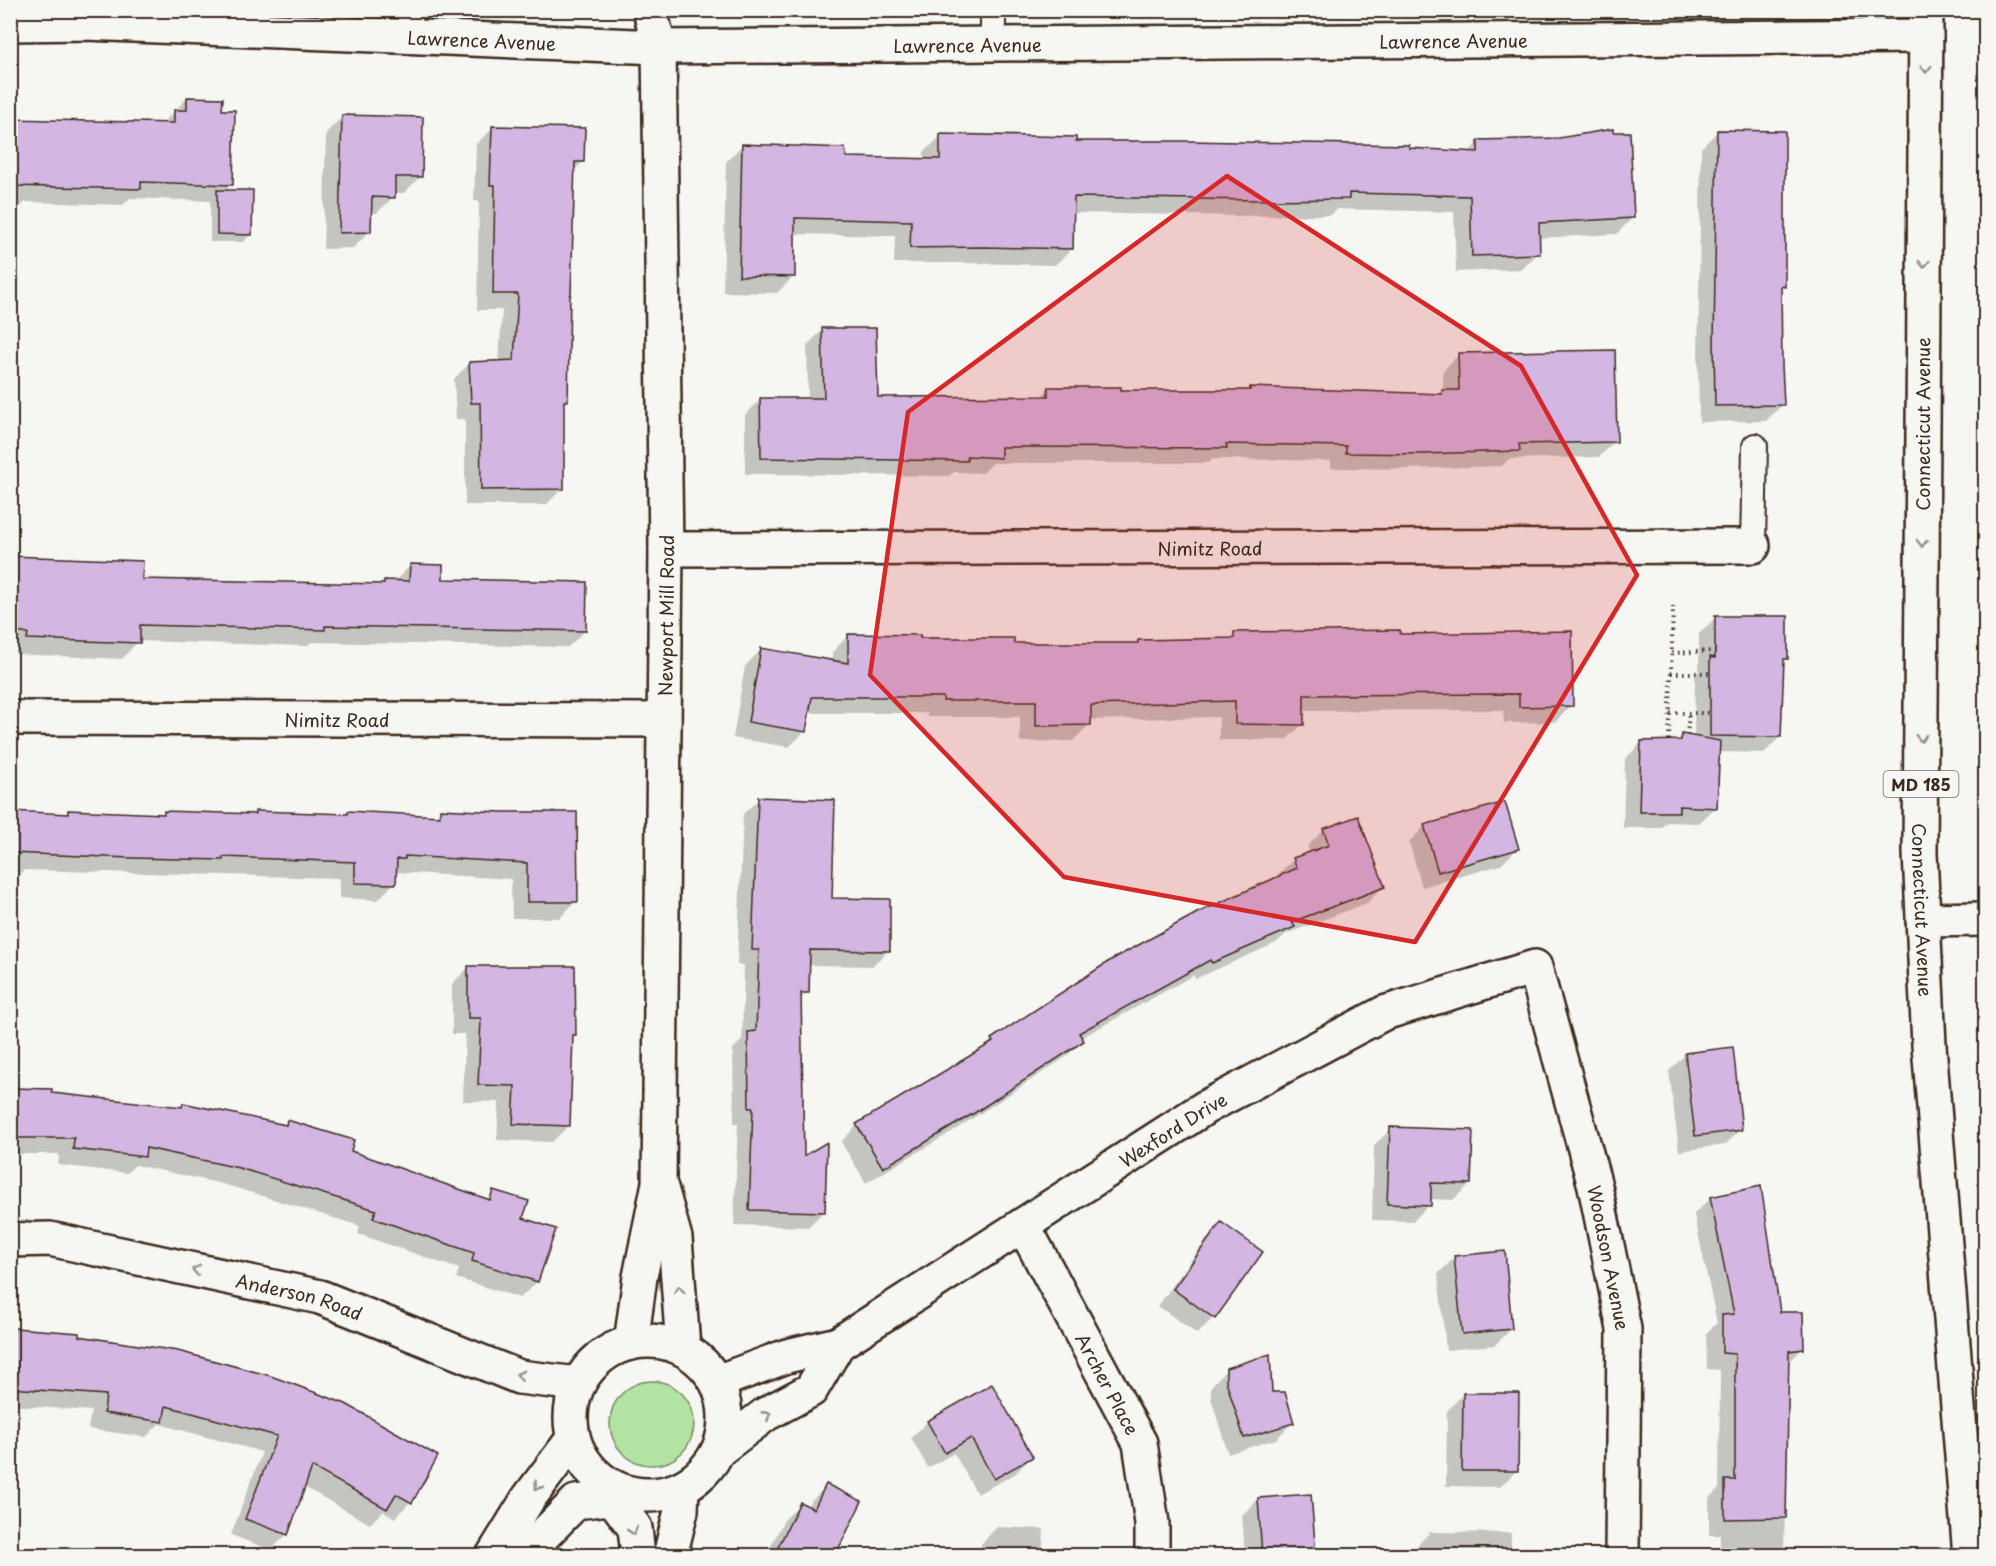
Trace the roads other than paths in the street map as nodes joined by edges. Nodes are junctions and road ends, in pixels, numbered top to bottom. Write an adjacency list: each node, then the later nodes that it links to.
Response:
1 (650, 10): 8 (street, Newport Mill Road)
2 (675, 10): 8 (street, Newport Mill Road)
3 (993, 10): 7 (lane)
4 (410, 23): 6 (street, Lawrence Avenue); 8 (street, Lawrence Avenue)
5 (1926, 23): 7 (street, Lawrence Avenue); 15 (street, Connecticut Avenue / MD 185, one-way to 15)
6 (10, 24)
7 (993, 43): 8 (street, Lawrence Avenue)
8 (658, 47): 11 (street, Newport Mill Road)
9 (1755, 446): 10 (lane)
10 (1753, 546): 11 (street, Nimitz Road)
11 (666, 549): 13 (street, Newport Mill Road)
12 (10, 718): 13 (street, Nimitz Road)
13 (664, 720): 17 (street, Newport Mill Road)
14 (1986, 919): 15 (street)
15 (1923, 920): 35 (street, Connecticut Avenue / MD 185)
16 (1535, 967): 18 (street, Wexford Drive); 34 (street, Woodson Avenue)
17 (659, 1184): 20 (street, Newport Mill Road); 22 (street, Newport Mill Road, one-way to 17)
18 (1023, 1226): 21 (street, Wexford Drive); 33 (street, Archer Place)
19 (10, 1240): 24 (street, Anderson Road, one-way to 19)
20 (631, 1343): 22 (street); 24 (street)
21 (838, 1344): 23 (street, Wexford Drive); 26 (street, Wexford Drive, one-way to 21)
22 (683, 1348): 23 (street)
23 (717, 1382): 26 (street)
24 (578, 1384): 25 (street)
25 (573, 1440): 28 (street); 29 (street, one-way to 29)
26 (720, 1449): 27 (street)
27 (682, 1488): 28 (street); 32 (street)
28 (614, 1489): 30 (street); 31 (street, one-way to 31)
29 (493, 1556)
30 (523, 1556)
31 (638, 1556)
32 (670, 1556)
33 (1152, 1556)
34 (1622, 1556)
35 (1970, 1556)

